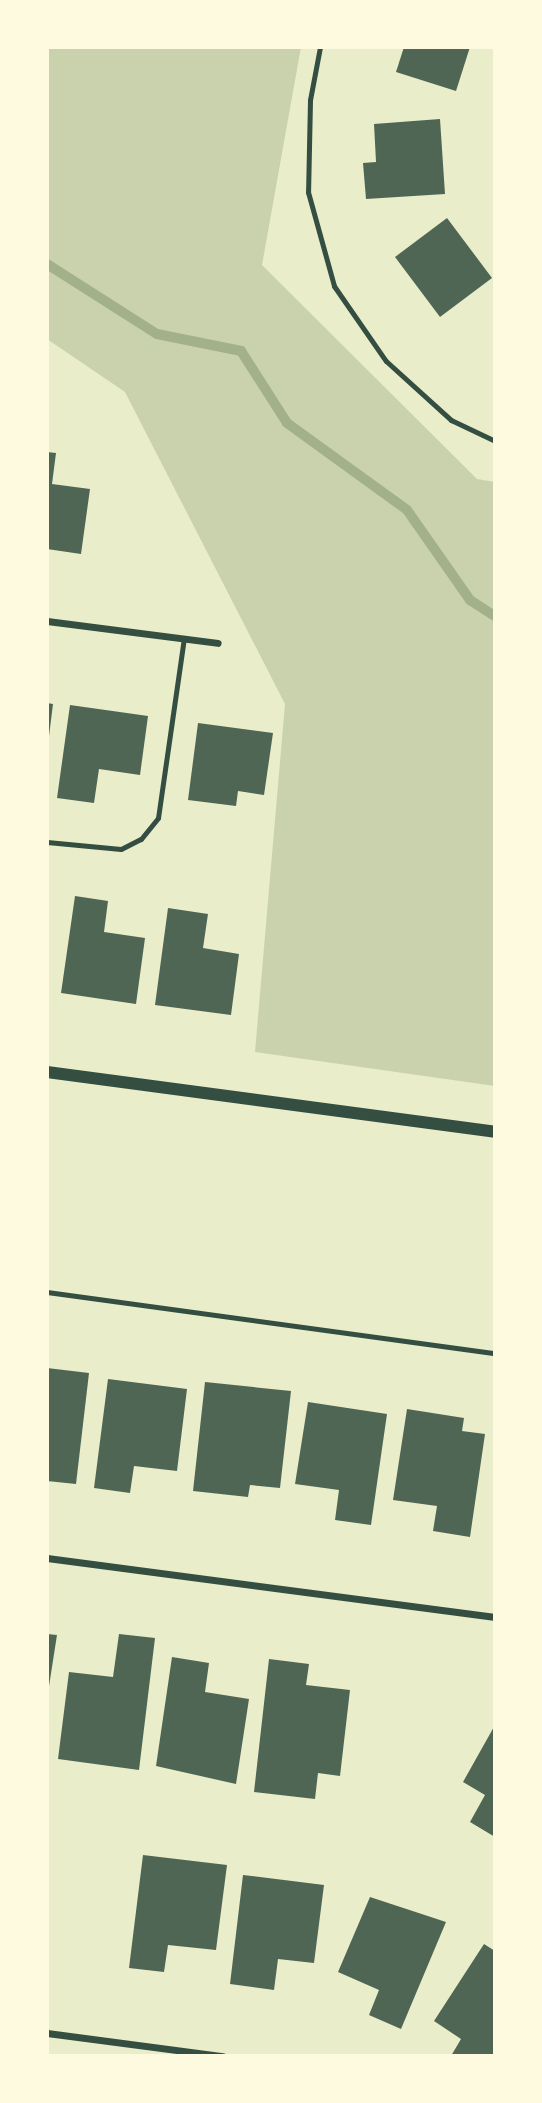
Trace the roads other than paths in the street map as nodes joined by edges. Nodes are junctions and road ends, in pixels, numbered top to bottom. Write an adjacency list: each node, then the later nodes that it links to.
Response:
1 (320, 47): 2 (lane)
2 (495, 440)
3 (47, 621): 4 (street)
4 (184, 638): 5 (street); 6 (lane)
5 (218, 642)
6 (47, 842)
7 (47, 1072): 8 (street)
8 (495, 1132)
9 (47, 1292): 10 (lane)
10 (495, 1353)
11 (47, 1558): 12 (street)
12 (495, 1617)
13 (47, 2033): 14 (street)
14 (222, 2056)

